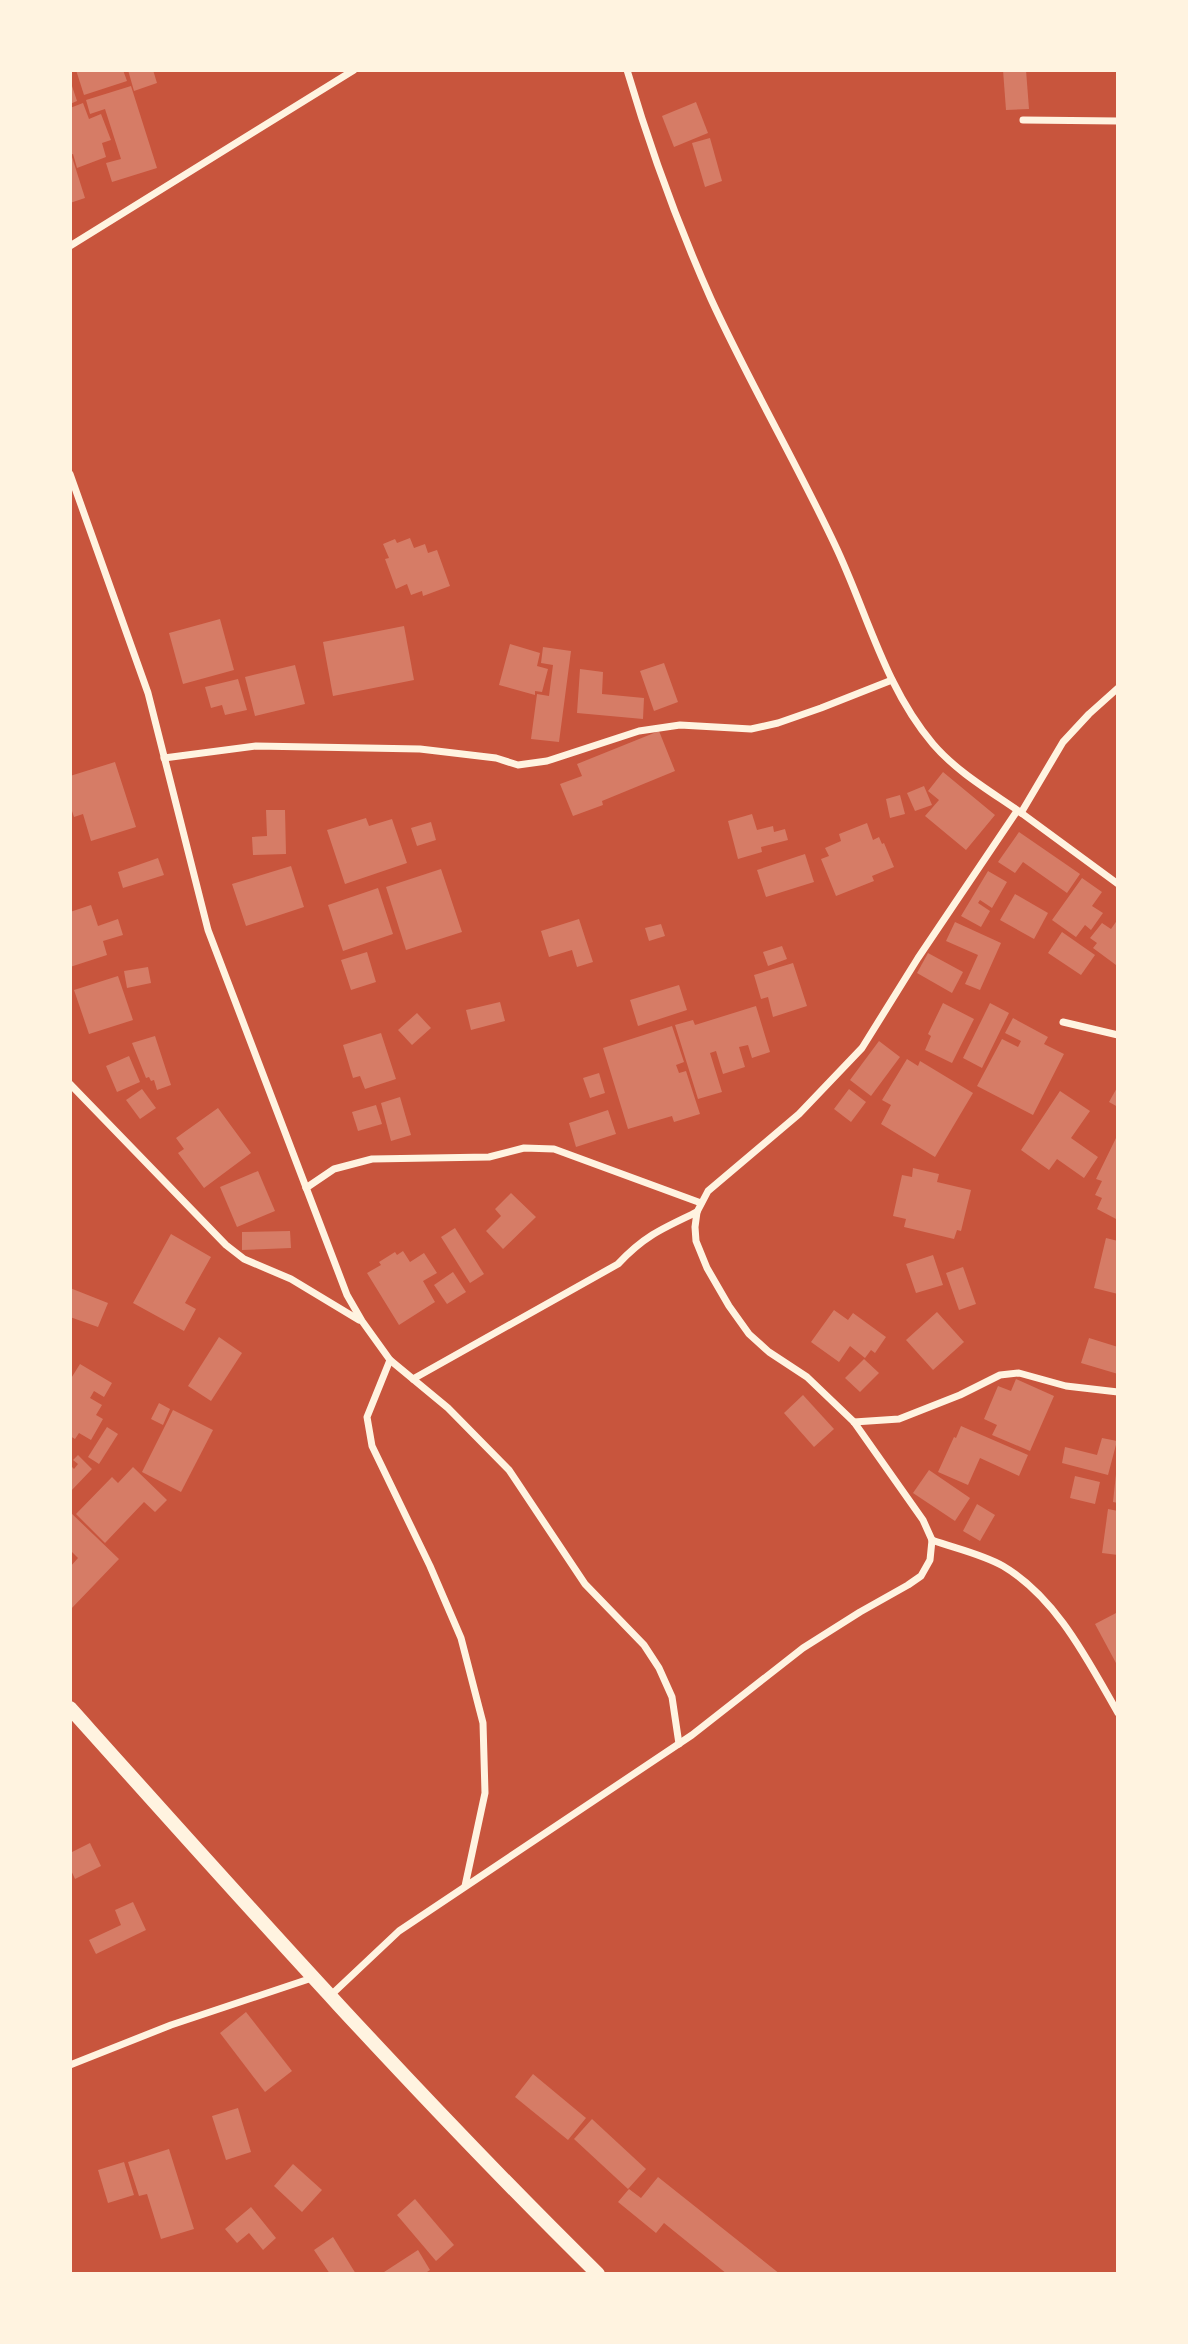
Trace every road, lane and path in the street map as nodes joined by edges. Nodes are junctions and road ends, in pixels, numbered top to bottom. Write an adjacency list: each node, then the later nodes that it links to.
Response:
1 (354, 70): 5 (street)
2 (627, 70): 7 (street)
3 (1023, 121): 4 (street)
4 (1118, 121)
5 (70, 246)
6 (70, 474): 9 (street)
7 (892, 680): 9 (street); 10 (street)
8 (1118, 688): 10 (street)
9 (164, 758): 15 (street)
10 (1019, 812): 11 (street); 16 (street)
11 (1118, 884)
12 (1063, 1022): 13 (street)
13 (1118, 1035)
14 (70, 1084): 18 (street)
15 (306, 1188): 16 (street); 18 (street)
16 (701, 1203): 17 (street)
17 (697, 1212): 20 (street); 22 (street)
18 (362, 1321): 19 (street)
19 (390, 1360): 20 (street); 27 (street)
20 (413, 1379): 26 (street)
21 (1118, 1392): 22 (street)
22 (854, 1422): 23 (street)
23 (932, 1540): 25 (street); 26 (street)
24 (70, 1708): 28 (main road)
25 (1118, 1713)
26 (679, 1744): 27 (street)
27 (464, 1886): 29 (street)
28 (312, 1978): 29 (main road); 30 (street)
29 (330, 1996): 31 (main road)
30 (70, 2065)
31 (598, 2274)

